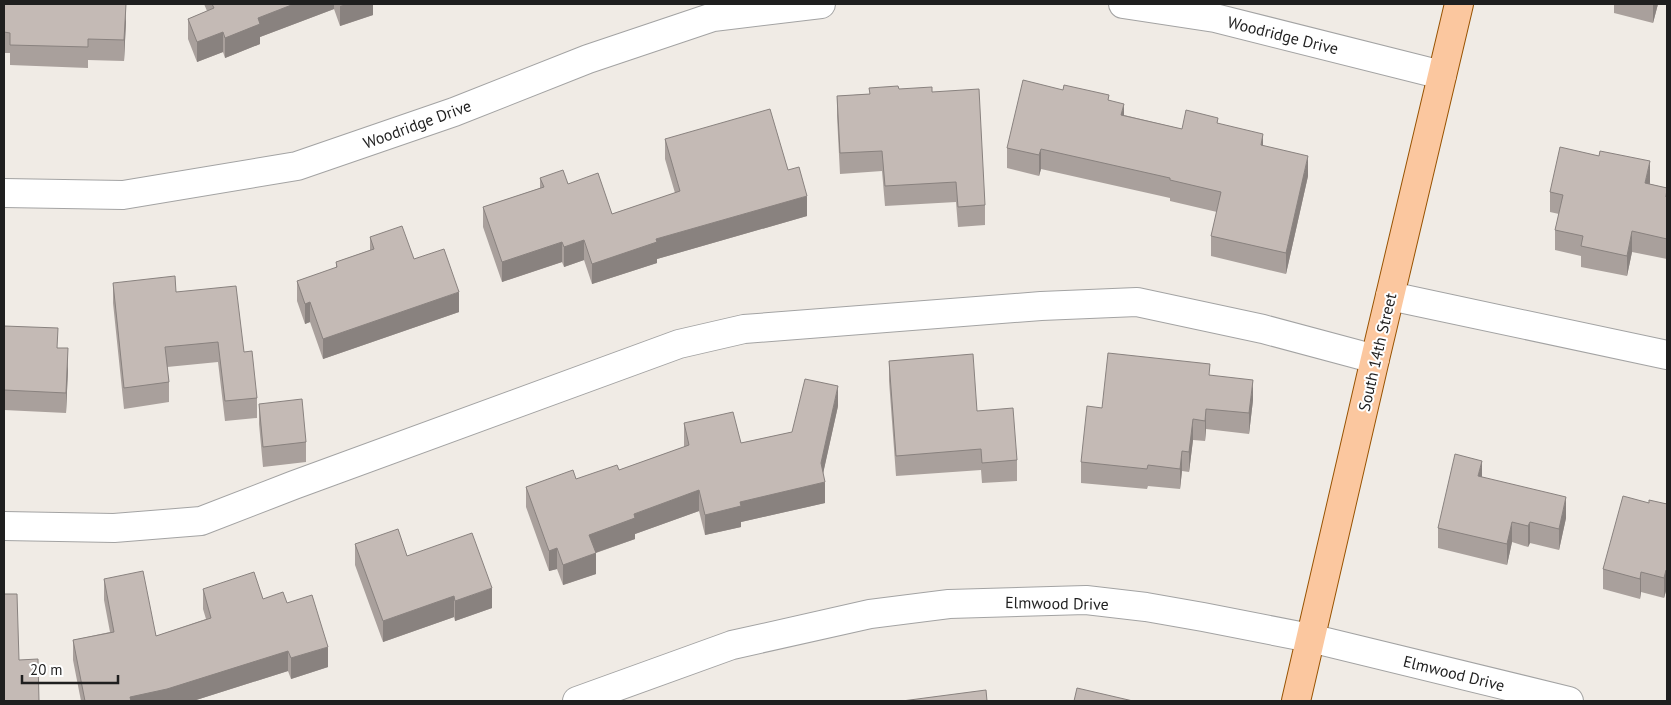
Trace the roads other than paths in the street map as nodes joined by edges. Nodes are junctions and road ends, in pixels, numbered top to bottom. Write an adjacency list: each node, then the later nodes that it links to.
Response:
1 (821, 4): 5 (street, Woodridge Drive)
2 (1123, 4): 4 (street, Woodridge Drive)
3 (1459, 4): 4 (main road, South 14th Street)
4 (1442, 75): 6 (main road, South 14th Street)
5 (4, 193)
6 (1390, 296): 7 (street); 8 (main road, South 14th Street)
7 (1667, 355)
8 (1375, 359): 9 (street); 10 (main road, South 14th Street)
9 (4, 526)
10 (1310, 638): 11 (street, Elmwood Drive); 12 (main road, South 14th Street); 13 (street, Elmwood Drive)
11 (577, 701)
12 (1296, 701)
13 (1569, 701)

